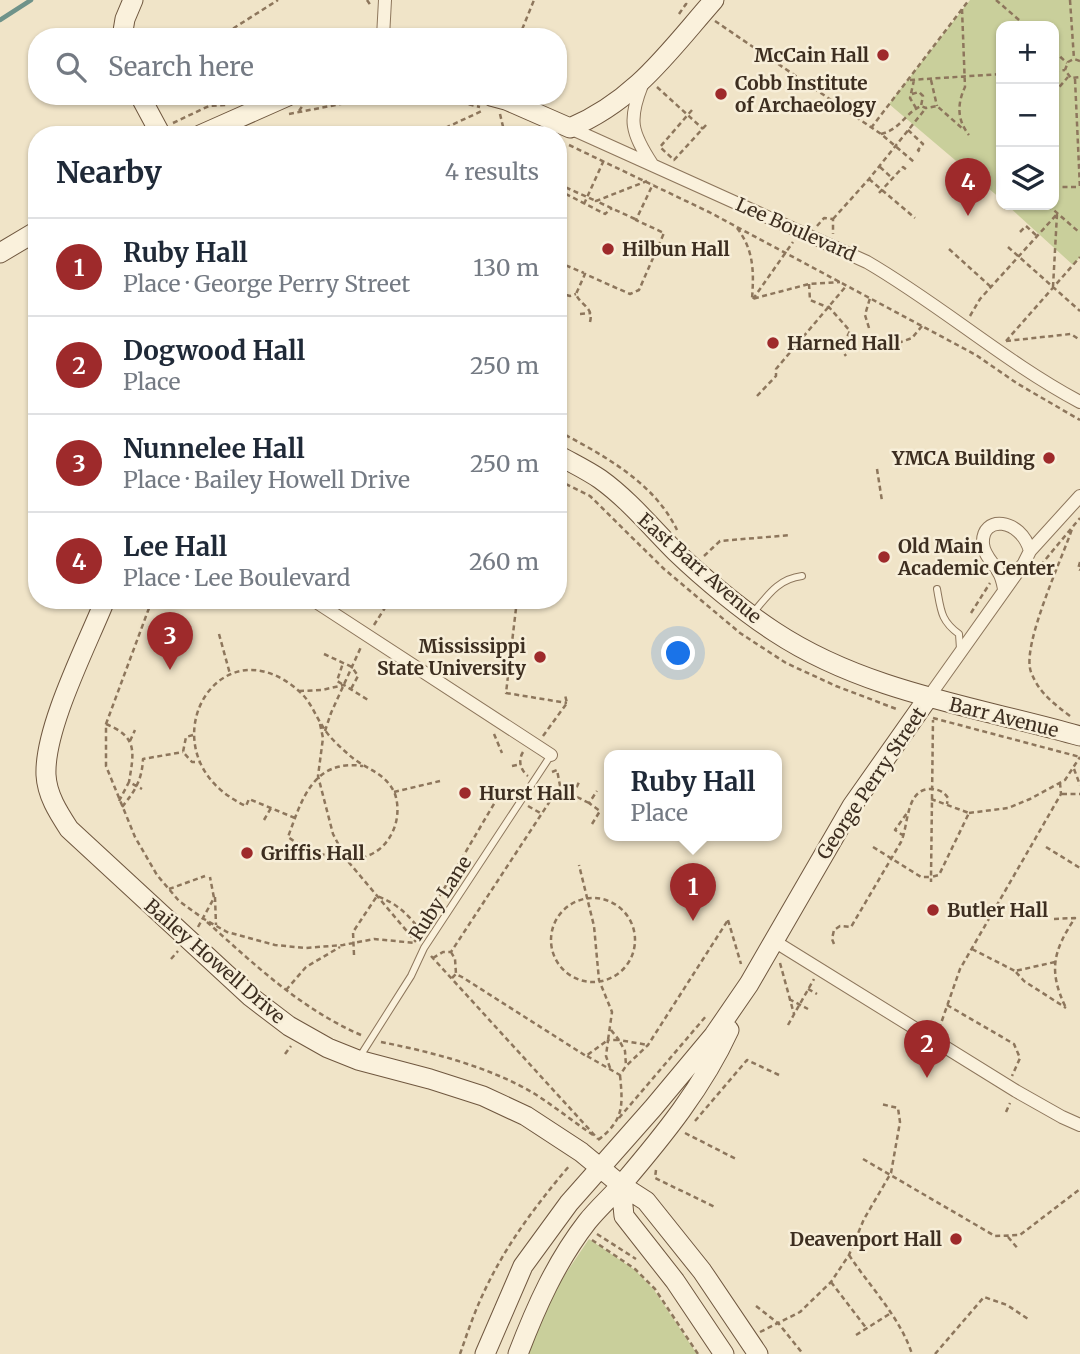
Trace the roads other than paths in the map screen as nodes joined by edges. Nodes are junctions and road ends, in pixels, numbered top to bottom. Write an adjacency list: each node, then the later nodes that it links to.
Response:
1 (133, 0): 4 (street)
2 (385, 0): 5 (street)
3 (708, 7): 6 (street)
4 (124, 28)
5 (383, 28)
6 (651, 84): 14 (street); 15 (street)
7 (145, 105): 10 (street)
8 (290, 105): 11 (street)
9 (515, 105): 12 (street, Lee Boulevard)
10 (156, 126)
11 (227, 126)
12 (552, 126)
13 (567, 134): 14 (street, Lee Boulevard)
14 (570, 136): 15 (street, Lee Boulevard)
15 (653, 166): 18 (street, Lee Boulevard)
16 (28, 236): 17 (street)
17 (0, 253)
18 (1080, 402)
19 (567, 460): 27 (street, East Barr Avenue)
20 (1080, 496): 21 (street, George Perry Street)
21 (1030, 551): 24 (street, George Perry Street); 24 (street)
22 (802, 576): 27 (lane)
23 (937, 589): 28 (lane)
24 (1004, 589): 28 (street, George Perry Street)
25 (101, 609): 34 (street, Bailey Howell Drive)
26 (327, 609): 31 (street)
27 (752, 614): 29 (street, East Barr Avenue)
28 (960, 654): 29 (street, George Perry Street)
29 (928, 698): 30 (street, Barr Avenue); 32 (street, George Perry Street)
30 (1079, 729)
31 (551, 755): 34 (lane, Ruby Lane)
32 (775, 946): 33 (street, George Perry Street); 35 (street)
33 (747, 977): 36 (street, George Perry Street); 37 (street, George Perry Street)
34 (358, 1060): 36 (street, Bailey Howell Drive)
35 (1080, 1125)
36 (600, 1166): 37 (street, Bailey Howell Drive); 39 (street, George Perry Street)
37 (621, 1185): 38 (street); 40 (street, George Perry Street); 41 (street)
38 (753, 1346)
39 (485, 1354)
40 (518, 1354)
41 (724, 1354)

